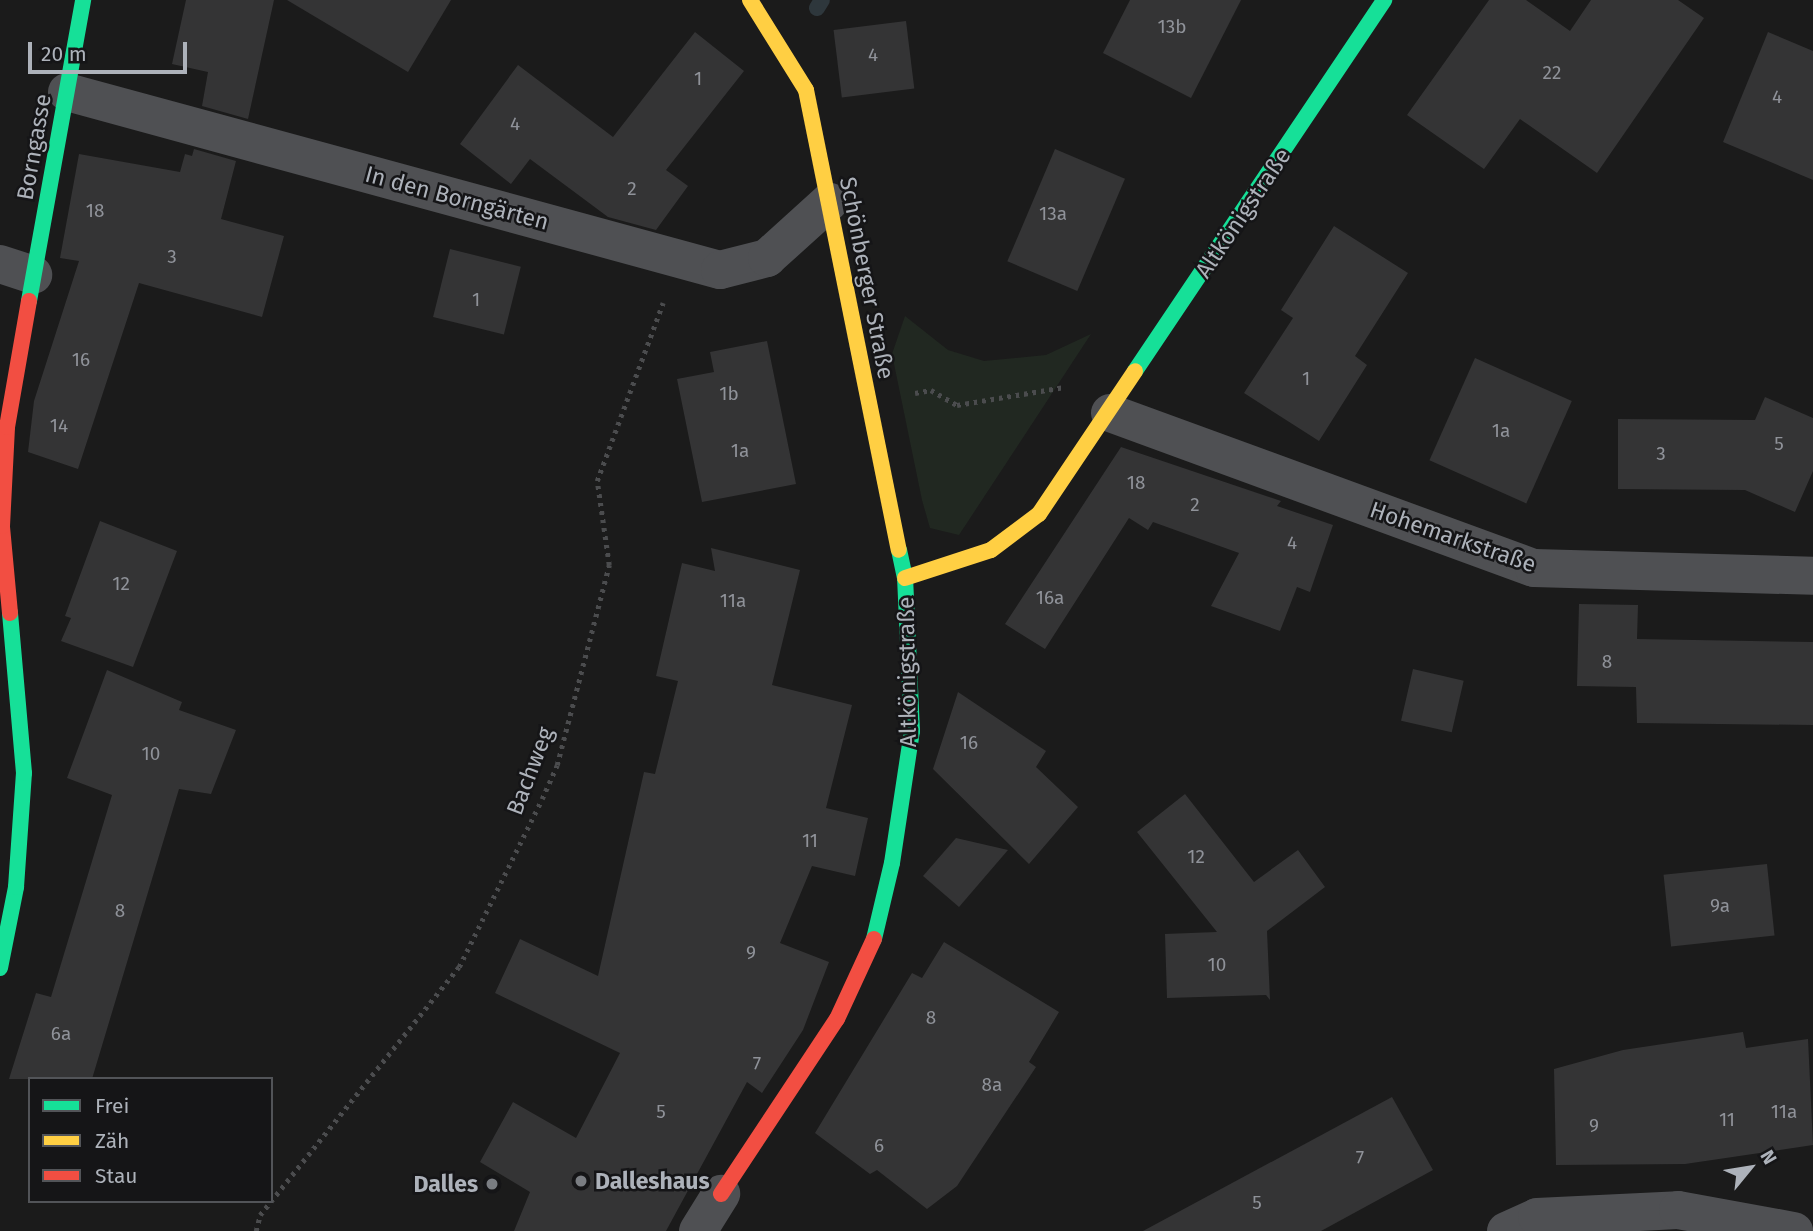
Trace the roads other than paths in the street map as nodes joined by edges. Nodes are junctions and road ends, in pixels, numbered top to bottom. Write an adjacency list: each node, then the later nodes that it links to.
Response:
1 (83, 0): 4 (street, Borngasse)
2 (750, 0): 5 (street, Schönberger Straße)
3 (1384, 0): 7 (street, Altkönigstraße)
4 (67, 92): 5 (street, In den Borngärten); 6 (street, Borngasse)
5 (829, 202): 9 (street, Schönberger Straße)
6 (17, 270): 10 (street, Borngasse)
7 (1110, 413): 8 (street, Hohemarkstraße); 9 (street, Altkönigstraße)
8 (1813, 576)
9 (905, 578): 11 (street, Altkönigstraße)
10 (0, 968)
11 (721, 1194): 12 (street, Altkönigstraße)
12 (698, 1231)
13 (1506, 1231): 14 (street)
14 (1794, 1231)

